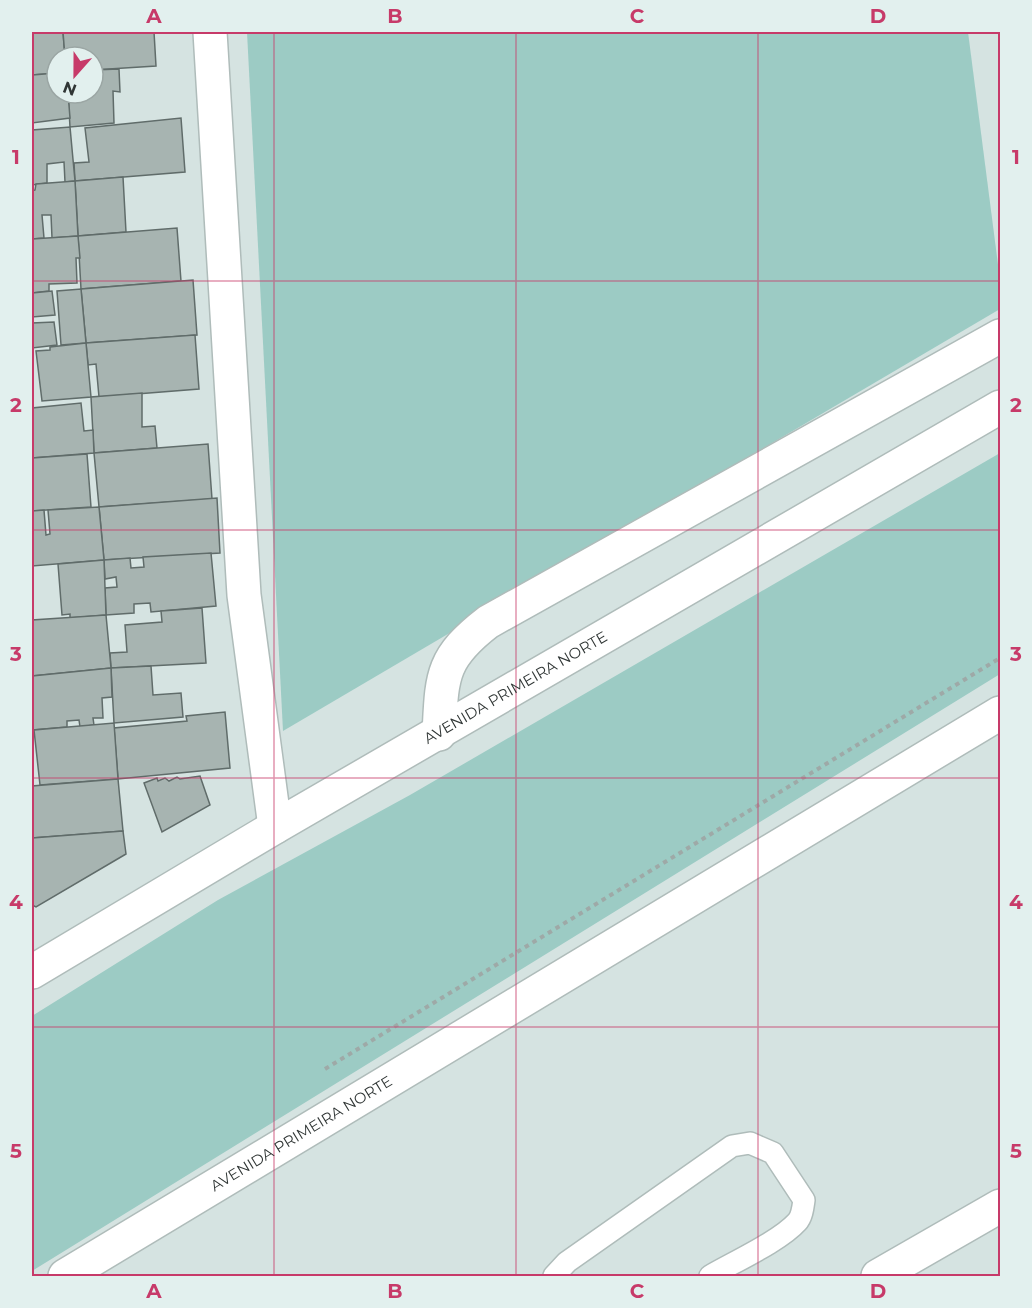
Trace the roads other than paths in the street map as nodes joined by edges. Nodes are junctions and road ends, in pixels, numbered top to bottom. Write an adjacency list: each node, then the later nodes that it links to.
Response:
1 (210, 32): 6 (main road)
2 (1000, 336): 5 (main road)
3 (1000, 407): 5 (main road, AVENIDA PRIMEIRA NORTE)
4 (1000, 713): 9 (main road, AVENIDA PRIMEIRA NORTE)
5 (439, 734): 6 (main road, AVENIDA PRIMEIRA NORTE)
6 (275, 827): 7 (main road, AVENIDA PRIMEIRA NORTE)
7 (32, 972)
8 (1000, 1206): 12 (main road)
9 (65, 1276)
10 (554, 1276): 11 (lane)
11 (710, 1276)
12 (878, 1276)

